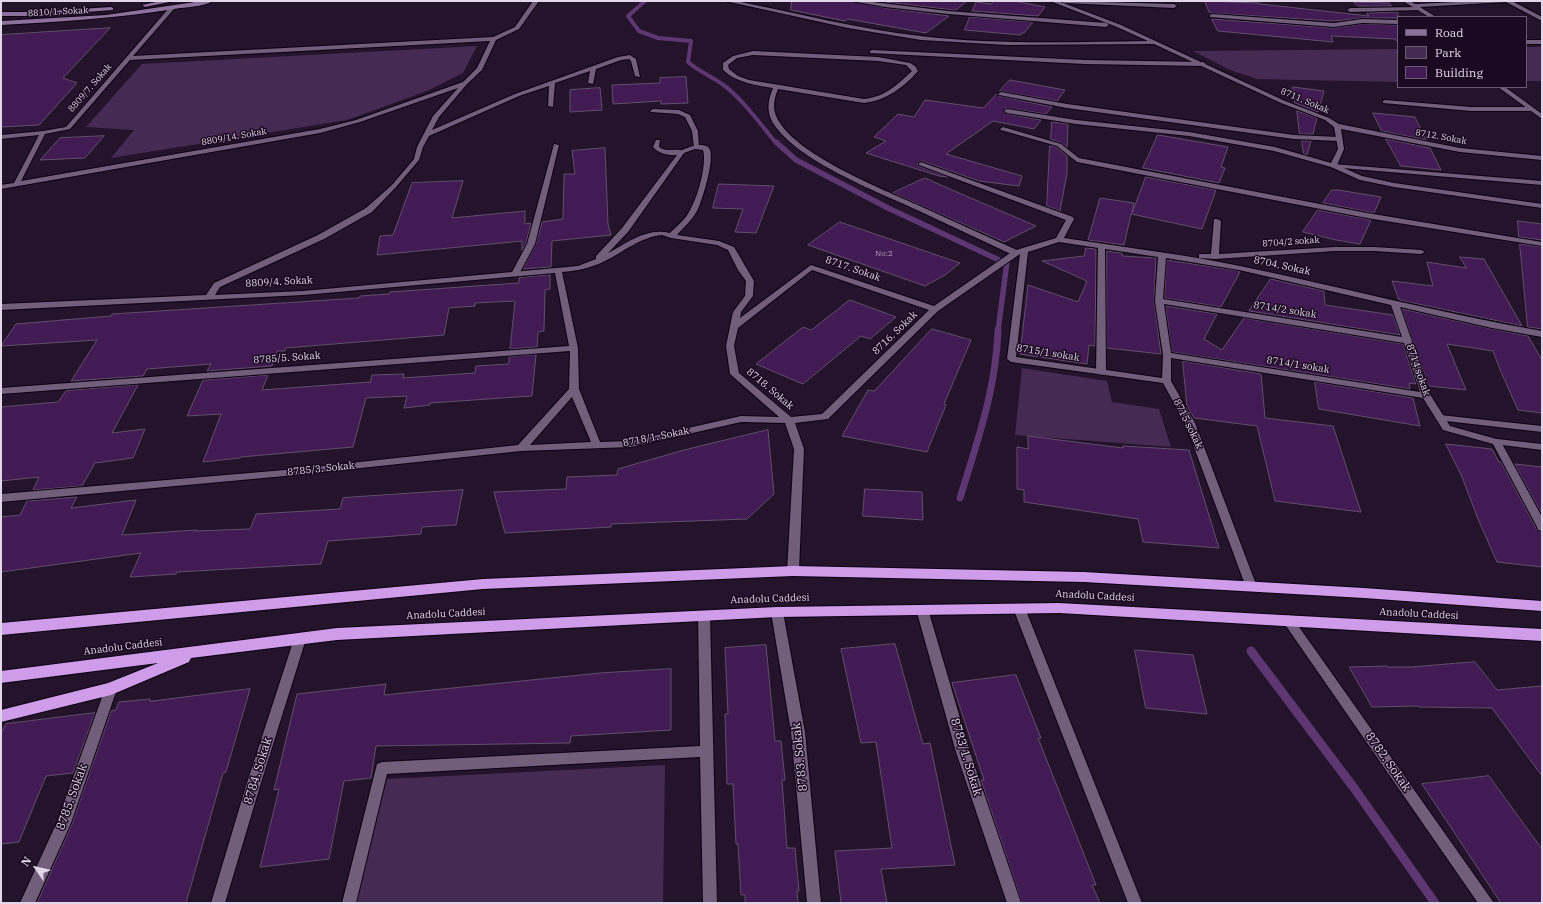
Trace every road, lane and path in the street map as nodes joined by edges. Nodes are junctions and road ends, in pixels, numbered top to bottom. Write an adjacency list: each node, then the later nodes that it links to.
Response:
1 (171, 1): 15 (street, 8810/1. Sokak)
2 (210, 1): 12 (street, 8810/1. Sokak)
3 (536, 1): 22 (street)
4 (728, 1): 25 (street)
5 (854, 1): 21 (street)
6 (1053, 1): 21 (street, 8711. Sokak)
7 (1064, 1): 10 (street)
8 (1406, 1): 11 (street)
9 (1507, 1): 11 (street); 18 (street)
10 (1174, 6)
11 (1414, 6): 13 (street)
12 (171, 9): 20 (street, 8810/1. Sokak); 29 (street, 8809/7. Sokak)
13 (1419, 9): 14 (street); 17 (street)
14 (1350, 10)
15 (1, 14)
16 (1212, 16): 19 (street)
17 (1431, 16)
18 (1542, 19)
19 (1397, 22)
20 (1, 23)
21 (1119, 26): 25 (street, 8711. Sokak)
22 (494, 39): 29 (street); 33 (street)
23 (1527, 42): 24 (street)
24 (1542, 42)
25 (1156, 43): 30 (street, 8711. Sokak)
26 (855, 51): 28 (street)
27 (863, 52): 30 (street)
28 (827, 56): 36 (street); 36 (street)
29 (128, 58): 47 (street, 8809/7. Sokak)
30 (1203, 64): 45 (street, 8711. Sokak)
31 (593, 68): 32 (street); 34 (street); 35 (street)
32 (638, 76)
33 (465, 83): 48 (street); 59 (street, 8809/14. Sokak)
34 (552, 83): 40 (street); 48 (street)
35 (592, 83)
36 (776, 87): 67 (street)
37 (1502, 88): 41 (street)
38 (1002, 94): 50 (street)
39 (1385, 102): 41 (street)
40 (551, 106)
41 (1530, 109): 44 (street)
42 (1007, 110): 57 (street)
43 (653, 111): 53 (street)
44 (1541, 115)
45 (1337, 126): 50 (street, 8711. Sokak); 55 (street, 8712. Sokak)
46 (1003, 129): 65 (street)
47 (43, 133): 49 (street, 8809/7. Sokak); 59 (street)
48 (426, 135): 74 (street)
49 (1, 137)
50 (1339, 139): 57 (street, 8711. Sokak)
51 (658, 141): 54 (street)
52 (556, 145): 73 (street)
53 (697, 147): 54 (street); 63 (street)
54 (682, 152): 71 (street)
55 (1542, 158)
56 (921, 164): 64 (street)
57 (1333, 166): 58 (street); 61 (street)
58 (1542, 183)
59 (16, 184): 60 (street, 8809/14. Sokak)
60 (1, 187)
61 (1542, 206)
62 (1217, 221): 70 (street)
63 (670, 236): 71 (street, 8718. Sokak); 79 (street, 8718. Sokak)
64 (1059, 240): 66 (street, 8704. Sokak); 67 (street, 8704. Sokak)
65 (1542, 244)
66 (1101, 246): 69 (street, 8704. Sokak); 84 (street)
67 (1020, 252): 78 (street, 8716. Sokak); 84 (street, 8715/1 sokak)
68 (1421, 252): 70 (street, 8704/2 sokak)
69 (1162, 255): 70 (street, 8704/2 sokak); 75 (street); 76 (street, 8704. Sokak)
70 (1215, 257)
71 (595, 262): 72 (street, 8718. Sokak)
72 (558, 270): 73 (street, 8809/4. Sokak); 82 (street)
73 (515, 274): 74 (street, 8809/4. Sokak)
74 (209, 297): 77 (street, 8809/4. Sokak)
75 (1159, 301): 81 (street, 8714/2 sokak); 83 (street)
76 (1395, 303): 80 (street, 8704. Sokak); 81 (street, 8714 sokak)
77 (1, 307)
78 (935, 309): 79 (street, 8717. Sokak); 90 (street, 8716. Sokak)
79 (733, 328): 90 (street, 8718. Sokak)
80 (1542, 334)
81 (1408, 341): 88 (street, 8714 sokak)
82 (574, 348): 86 (street); 87 (street, 8785/5. Sokak)
83 (1167, 355): 85 (street); 88 (street, 8714/1 sokak)
84 (1101, 372): 85 (street, 8715/1 sokak)
85 (1166, 381): 99 (street, 8715 sokak)
86 (574, 389): 93 (street); 95 (street)
87 (1, 391)
88 (1426, 396): 89 (street, 8714 sokak)
89 (1440, 418): 91 (street); 92 (street, 8714 sokak)
90 (789, 420): 93 (street, 8718/1. Sokak); 98 (street, 8718. Sokak)
91 (1542, 429)
92 (1497, 442): 94 (street, 8714 sokak); 97 (street)
93 (597, 446): 95 (street, 8718/1. Sokak)
94 (1542, 447)
95 (521, 448): 96 (street, 8785/3. Sokak)
96 (1, 498)
97 (1542, 527)
98 (793, 571): 99 (highway, Anadolu Caddesi); 106 (highway, Anadolu Caddesi)
99 (1251, 587): 100 (highway, Anadolu Caddesi)
100 (1542, 606)
101 (1019, 608): 102 (highway, Anadolu Caddesi); 105 (highway, Anadolu Caddesi); 120 (street)
102 (922, 609): 103 (highway, Anadolu Caddesi); 119 (street, 8783/1. Sokak)
103 (777, 612): 104 (highway, Anadolu Caddesi); 118 (street, 8783. Sokak)
104 (704, 616): 108 (highway, Anadolu Caddesi); 113 (street)
105 (1288, 620): 107 (highway, Anadolu Caddesi); 121 (street, 8782. Sokak)
106 (1, 629)
107 (1542, 635)
108 (300, 639): 109 (highway, Anadolu Caddesi); 115 (street, 8784. Sokak)
109 (198, 652): 110 (highway, Anadolu Caddesi); 111 (highway)
110 (1, 676)
111 (111, 689): 112 (highway); 114 (street, 8785. Sokak)
112 (1, 716)
113 (706, 751): 116 (street); 117 (street)
114 (27, 903)
115 (218, 903)
116 (349, 903)
117 (710, 903)
118 (814, 903)
119 (1014, 903)
120 (1135, 903)
121 (1487, 903)

